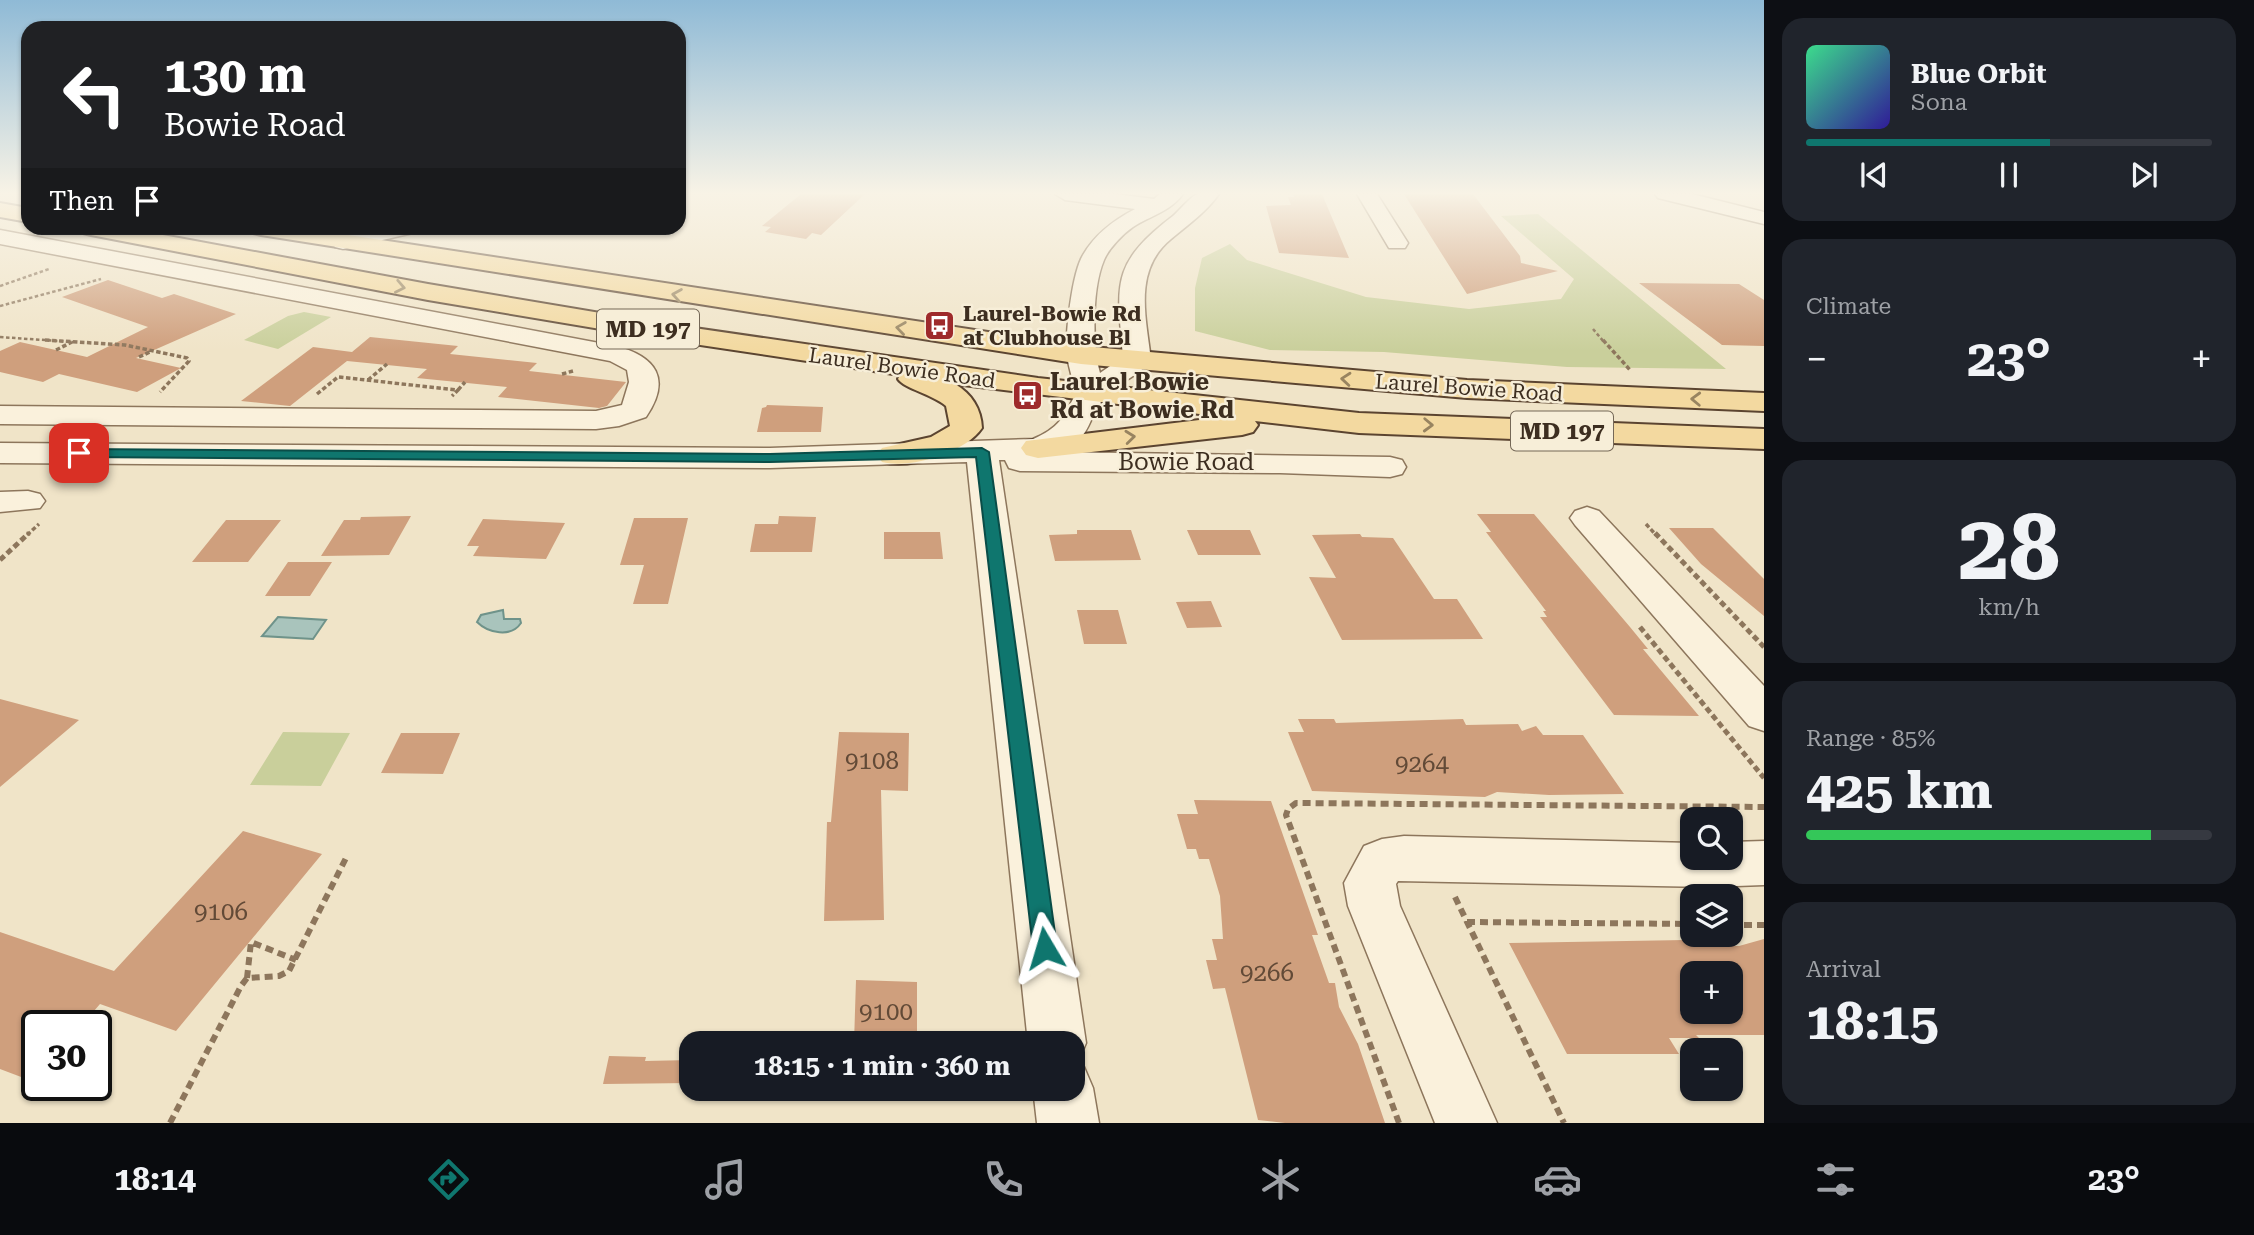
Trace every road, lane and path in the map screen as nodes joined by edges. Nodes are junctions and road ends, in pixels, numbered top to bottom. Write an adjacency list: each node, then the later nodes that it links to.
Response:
1 (49, 246): 36 (street)
2 (188, 246): 16 (main road, Laurel Bowie Road / MD 197, one-way to 16)
3 (470, 246): 18 (main road, Laurel Bowie Road / MD 197, one-way to 3)
4 (1101, 246): 18 (street)
5 (1150, 246): 20 (street)
6 (58, 265): 10 (path)
7 (100, 273): 8 (path)
8 (107, 274)
9 (103, 279): 11 (path)
10 (0, 286)
11 (1, 305)
12 (1593, 329): 33 (path)
13 (0, 337): 14 (path)
14 (73, 342): 15 (path); 17 (path)
15 (56, 350)
16 (779, 350): 27 (main road, Laurel Bowie Road / MD 197); 42 (main road)
17 (153, 351): 19 (path); 29 (path)
18 (1081, 355): 20 (main road, Laurel Bowie Road / MD 197); 27 (street)
19 (139, 357)
20 (1137, 360): 27 (street); 33 (main road, Laurel Bowie Road / MD 197, one-way to 20)
21 (387, 364): 24 (path)
22 (330, 376): 23 (path)
23 (338, 377): 24 (path); 28 (path)
24 (368, 380): 26 (path)
25 (466, 382): 26 (path)
26 (458, 390): 31 (path)
27 (1091, 393): 37 (main road, Laurel Bowie Road / MD 197); 39 (street, Bowie Road)
28 (323, 394)
29 (169, 395)
30 (445, 396): 31 (path)
31 (452, 396): 32 (path)
32 (466, 396)
33 (1655, 398): 34 (main road, Laurel Bowie Road / MD 197, one-way to 33)
34 (1764, 402)
35 (0, 415): 36 (street)
36 (623, 416): 43 (street)
37 (1359, 423): 38 (main road, Laurel Bowie Road / MD 197, one-way to 38); 39 (main road, one-way to 37)
38 (1764, 439)
39 (1038, 448): 40 (street, Bowie Road)
40 (982, 452): 42 (street, Bowie Road); 44 (street, Bowie Road); 60 (street)
41 (0, 453): 43 (street, Bowie Road)
42 (894, 455): 43 (street, Bowie Road)
43 (606, 457)
44 (1390, 467)
45 (1587, 518): 49 (street)
46 (1646, 524): 48 (path)
47 (1631, 617): 50 (path)
48 (1764, 647)
49 (1764, 714)
50 (1764, 778)
51 (347, 856): 58 (path)
52 (1437, 859): 53 (street); 54 (path); 64 (street)
53 (1764, 863)
54 (1467, 922): 55 (path); 65 (path)
55 (1680, 924)
56 (1743, 925): 57 (path)
57 (1764, 925)
58 (296, 960): 59 (path); 59 (path)
59 (247, 978): 62 (path)
60 (1055, 1031)
61 (1065, 1101): 63 (street)
62 (170, 1123)
63 (1068, 1123)
64 (1466, 1123)
65 (1564, 1123)

